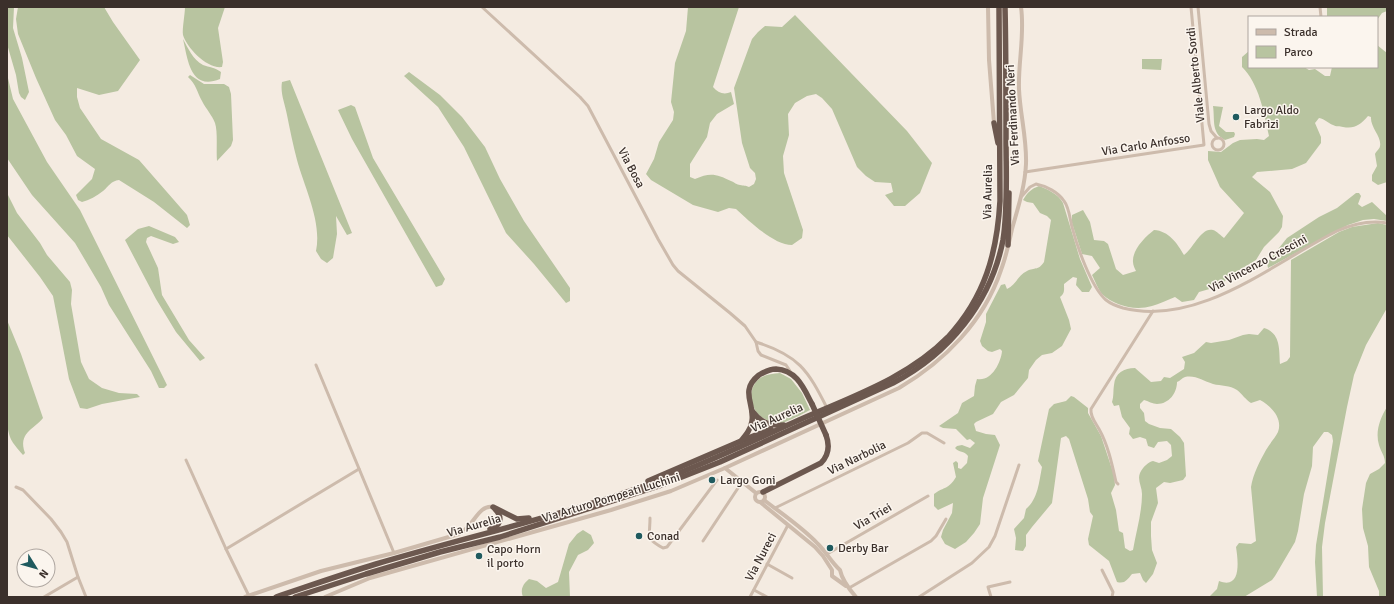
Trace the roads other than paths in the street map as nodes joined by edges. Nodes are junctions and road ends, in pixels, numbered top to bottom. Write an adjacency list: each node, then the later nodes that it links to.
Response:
1 (482, 7): 21 (street, Via Bosa)
2 (988, 7): 11 (street)
3 (999, 7): 15 (highway, Via Aurelia)
4 (1006, 7): 10 (highway, Via Aurelia)
5 (1021, 7): 16 (street, Via Ferdinando Neri)
6 (1191, 7): 9 (street, Via Carlo Anfosso)
7 (1198, 7): 8 (street, Viale Alberto Sordi)
8 (1199, 24): 9 (street); 12 (street, Viale Alberto Sordi)
9 (1193, 25): 13 (street, Via Carlo Anfosso)
10 (1006, 70): 19 (highway); 67 (highway, Via Aurelia)
11 (994, 123): 15 (highway)
12 (1217, 138): 14 (street); 14 (street)
13 (1204, 145): 14 (street); 16 (street, Via Carlo Anfosso)
14 (1212, 145)
15 (1000, 158): 24 (highway, Via Aurelia)
16 (1025, 172): 17 (street, Via Ferdinando Neri)
17 (1021, 197): 19 (street, Via Ferdinando Neri); 20 (street, Via Vincenzo Crescini)
18 (1387, 223): 20 (street, Via Vincenzo Crescini)
19 (1008, 245): 31 (street, Via Arturo Pompeati Luchini)
20 (1153, 311): 35 (street)
21 (756, 342): 23 (street, Via Bosa); 24 (street)
22 (316, 366): 32 (street)
23 (793, 375): 25 (highway); 37 (highway, bridge)
24 (827, 408): 26 (highway, Via Aurelia)
25 (751, 410): 26 (highway); 27 (highway)
26 (788, 425): 27 (highway); 40 (highway, Via Aurelia)
27 (742, 440): 40 (highway)
28 (944, 443): 43 (street, Via Narbolia)
29 (186, 460): 50 (street)
30 (1019, 465): 72 (street)
31 (725, 468): 34 (street); 68 (street, Via Arturo Pompeati Luchini)
32 (359, 469): 50 (street); 51 (street)
33 (716, 480): 45 (street)
34 (742, 482): 38 (street); 49 (street)
35 (1118, 484)
36 (16, 487): 57 (street)
37 (763, 492): 38 (street); 41 (street)
38 (756, 493): 41 (street)
39 (928, 496): 52 (street, Via Triei)
40 (606, 498): 44 (highway, Via Aurelia)
41 (762, 501): 43 (street); 47 (street)
42 (494, 507): 44 (highway); 48 (highway); 51 (street)
43 (775, 508): 52 (street)
44 (561, 512): 48 (highway, Via Aurelia)
45 (650, 518)
46 (946, 519): 61 (street)
47 (788, 524): 53 (street, Via Nureci); 54 (street)
48 (463, 540): 66 (highway, Via Aurelia)
49 (703, 541)
50 (226, 549): 63 (street)
51 (394, 553): 63 (street)
52 (827, 554): 54 (street)
53 (767, 564): 58 (street); 62 (street, Via Nureci)
54 (834, 569): 56 (street); 59 (street)
55 (1102, 570): 74 (street)
56 (841, 574): 59 (street); 61 (street)
57 (78, 577): 64 (street); 65 (street)
58 (792, 578)
59 (836, 578): 61 (street)
60 (1010, 582): 73 (street)
61 (848, 588): 71 (street)
62 (754, 590): 69 (street, Via Nureci); 70 (street)
63 (247, 596)
64 (44, 597)
65 (86, 597)
66 (276, 597)
67 (295, 597)
68 (325, 597)
69 (750, 597)
70 (767, 597)
71 (856, 597)
72 (919, 597)
73 (991, 597)
74 (1112, 597)

